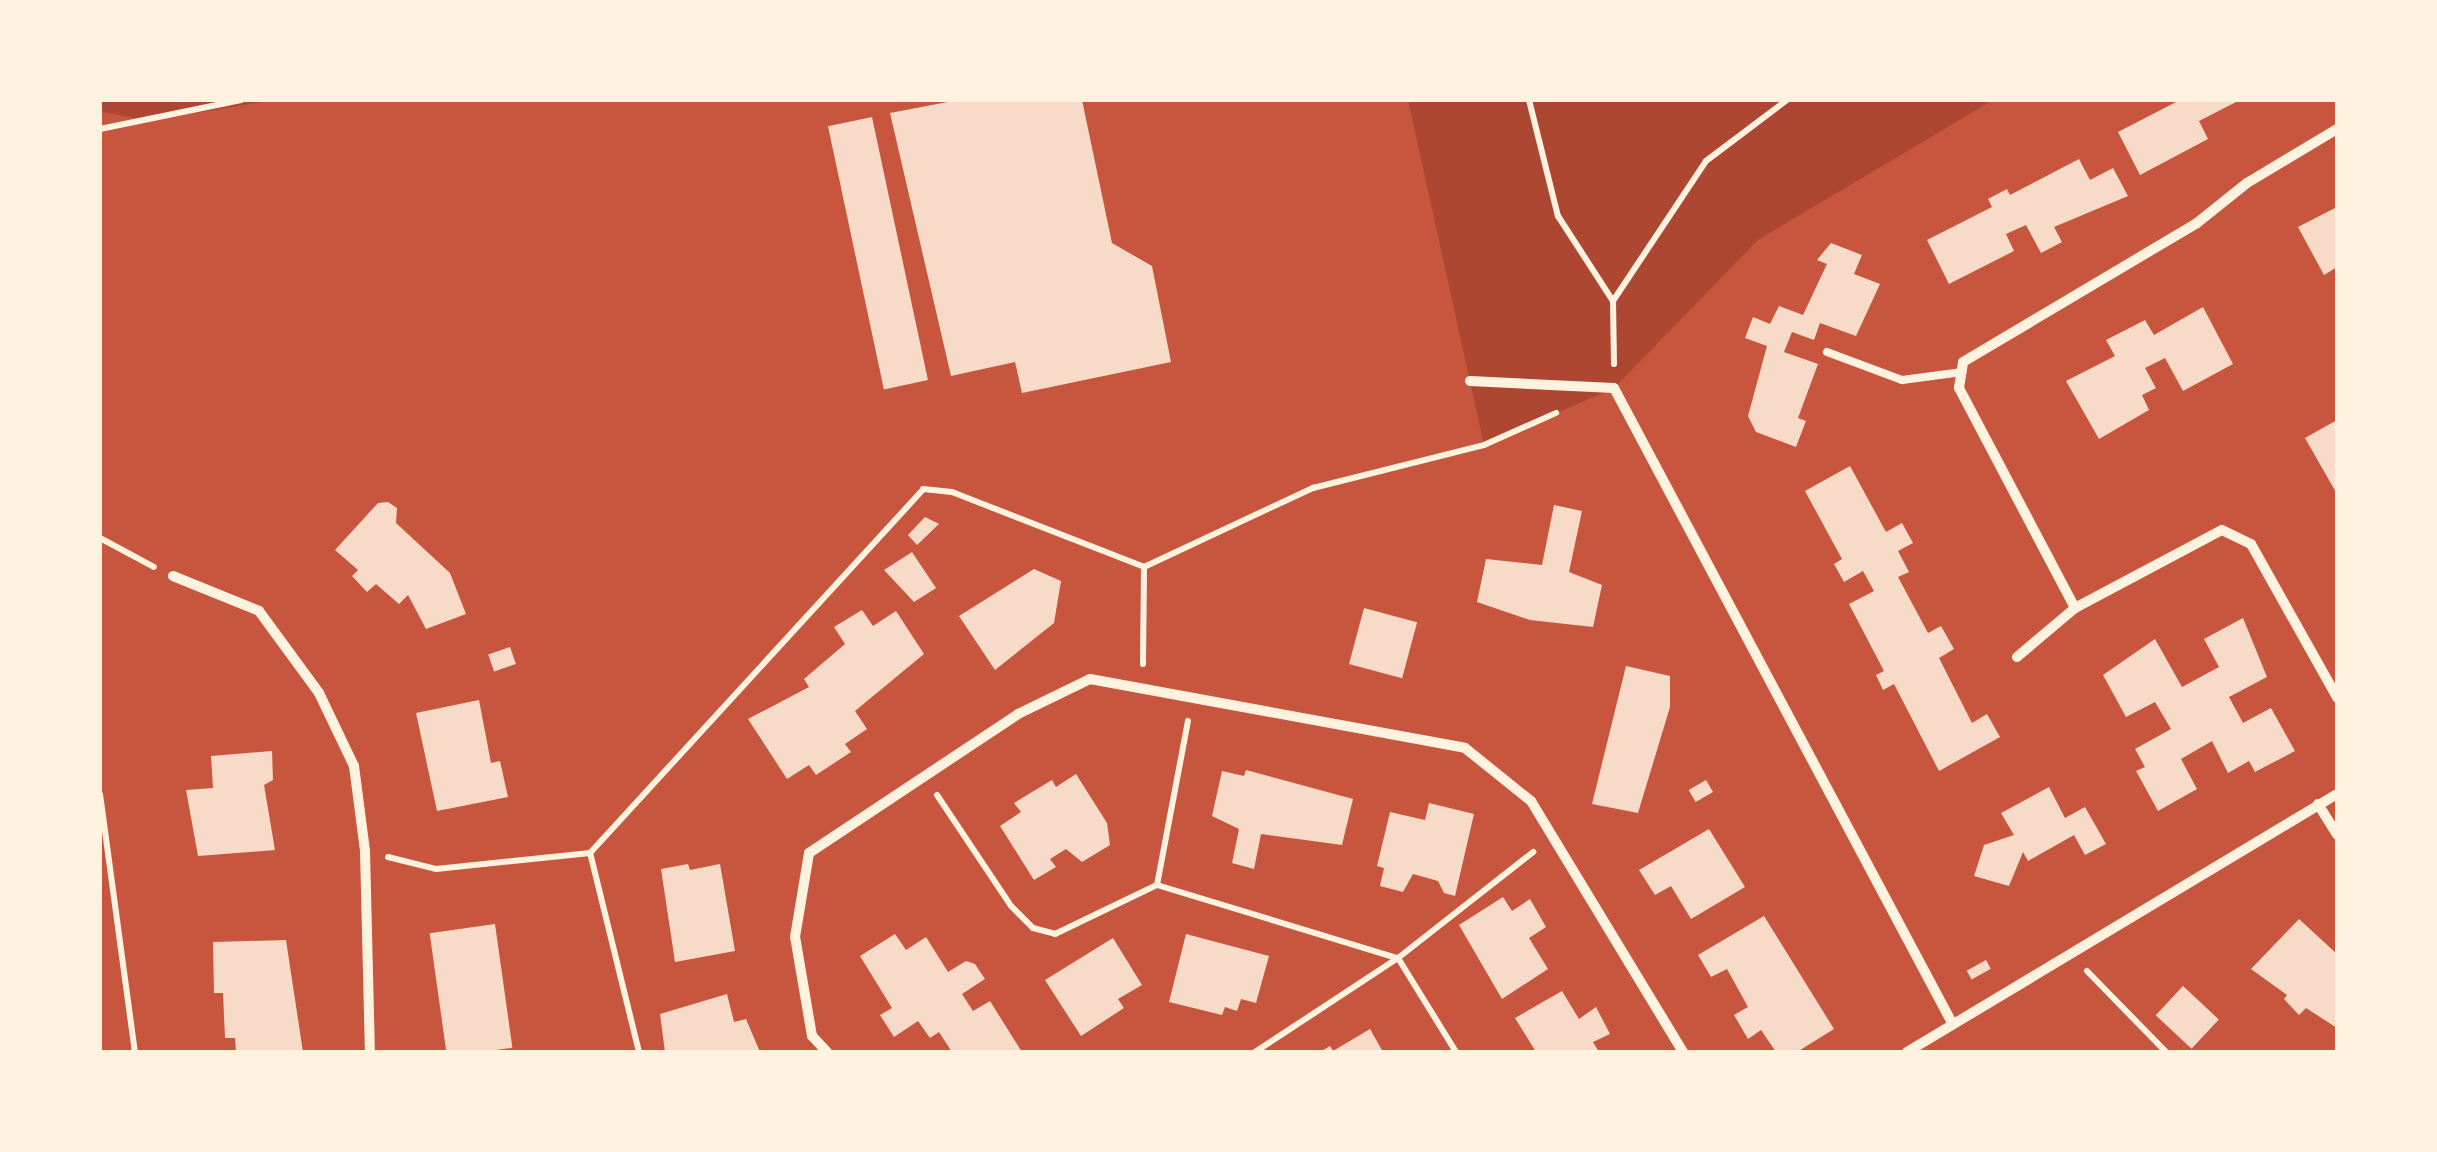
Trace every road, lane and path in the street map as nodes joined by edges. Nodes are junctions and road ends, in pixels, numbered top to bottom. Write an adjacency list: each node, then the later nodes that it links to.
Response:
1 (241, 100): 3 (path)
2 (1529, 100): 5 (path)
3 (100, 129)
4 (2337, 130): 7 (street)
5 (1613, 300)
6 (1827, 352): 7 (lane)
7 (1962, 372): 12 (street)
8 (1470, 381): 27 (street)
9 (100, 538): 11 (path)
10 (1144, 568): 23 (path)
11 (173, 576): 22 (street)
12 (2075, 608): 13 (street); 14 (street)
13 (2017, 658)
14 (2337, 697)
15 (1192, 700): 16 (street); 21 (street); 24 (path)
16 (923, 773): 24 (path); 31 (street)
17 (100, 794): 28 (path)
18 (2337, 794): 19 (street)
19 (2318, 804): 20 (street); 25 (street)
20 (2337, 834)
21 (1553, 838): 26 (path); 34 (street)
22 (365, 851): 23 (path); 29 (street)
23 (590, 853): 30 (path)
24 (1157, 885): 26 (path)
25 (2074, 949): 27 (street); 36 (path)
26 (1398, 958): 32 (path); 33 (path)
27 (1952, 1023): 35 (street)
28 (135, 1052)
29 (370, 1052)
30 (639, 1052)
31 (827, 1052)
32 (1255, 1052)
33 (1456, 1052)
34 (1682, 1052)
35 (1907, 1052)
36 (2166, 1052)

